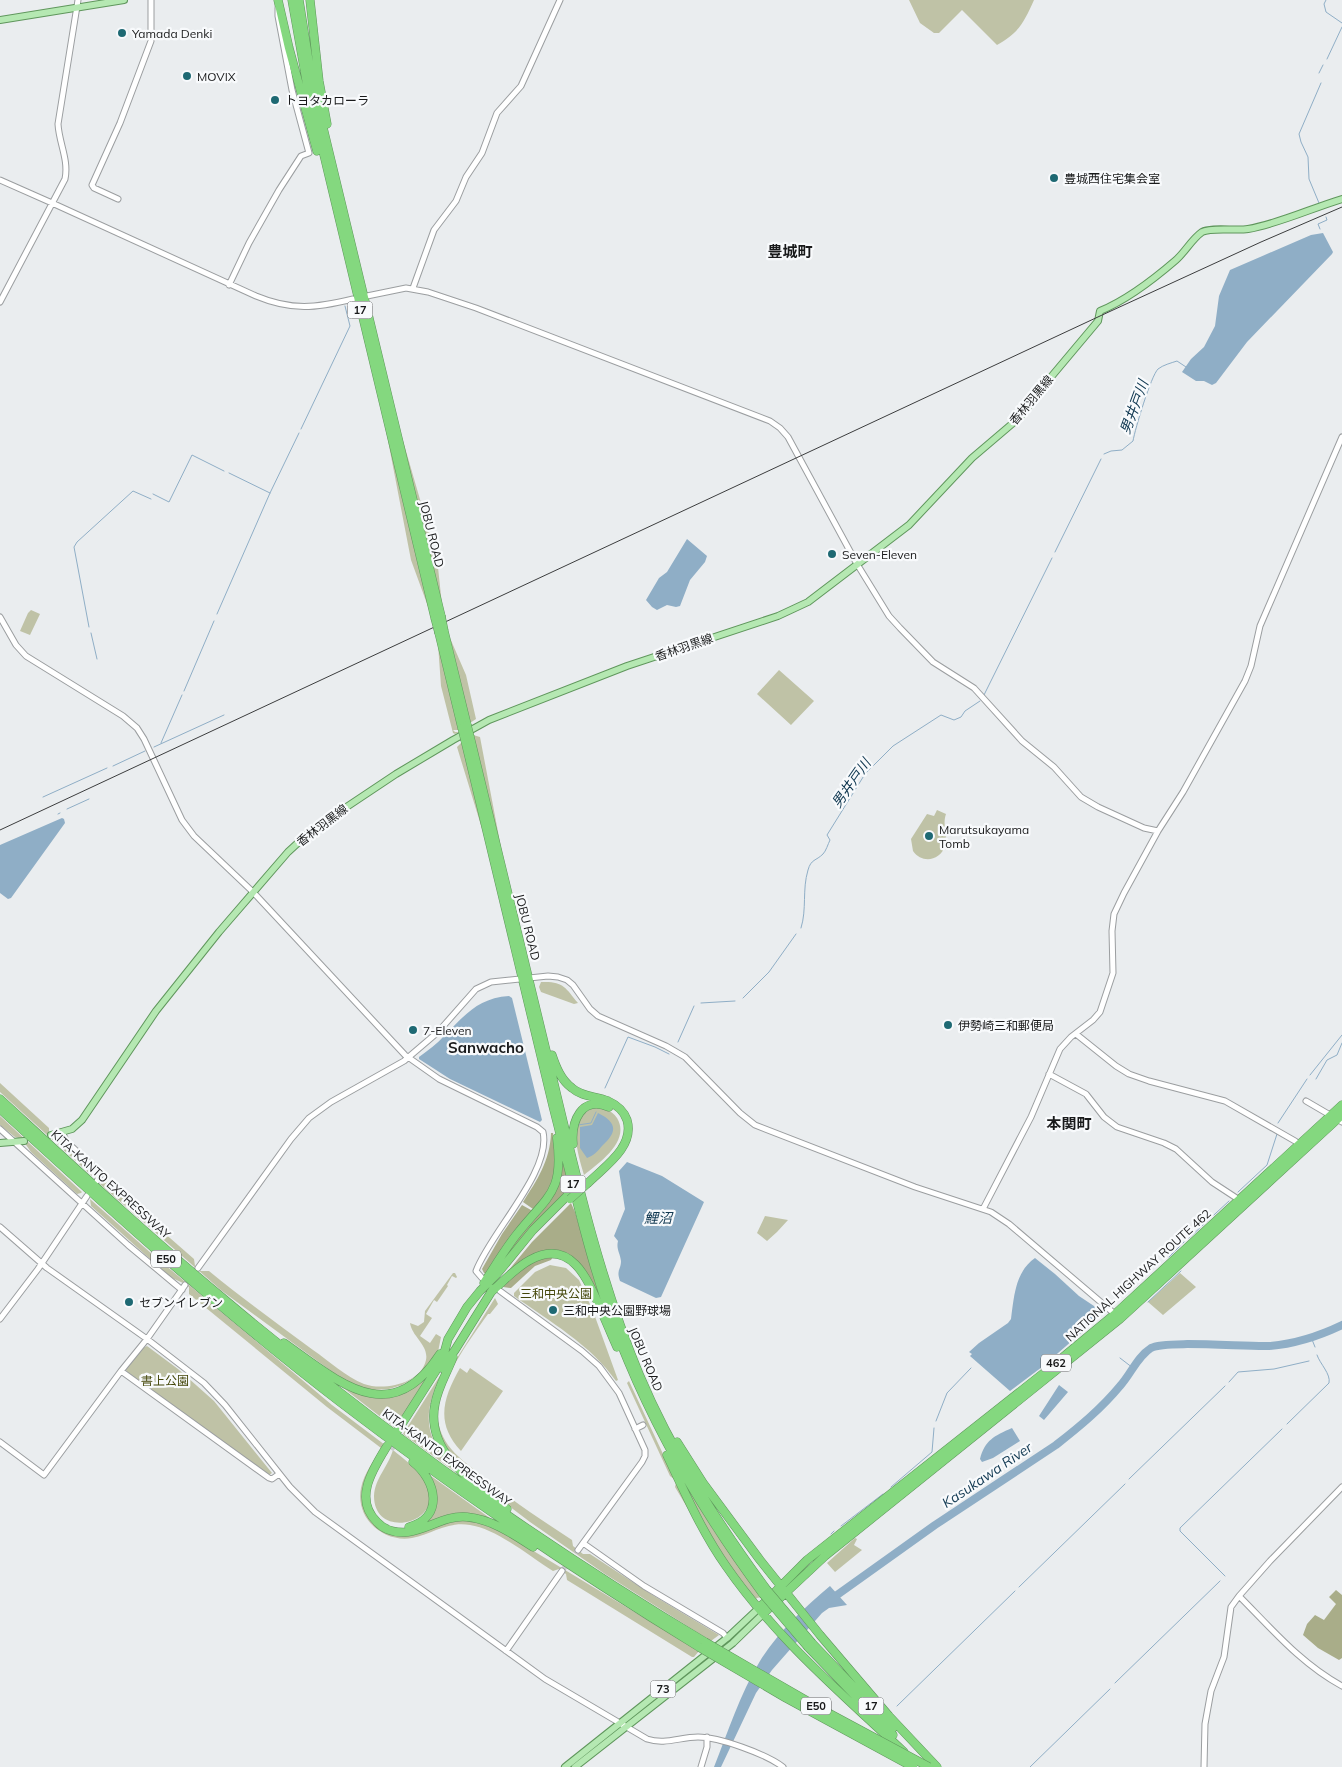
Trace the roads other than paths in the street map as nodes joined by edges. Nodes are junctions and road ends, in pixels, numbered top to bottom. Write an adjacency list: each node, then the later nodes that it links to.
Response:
1 (124, 0): 8 (main road)
2 (151, 0): 12 (street)
3 (292, 0): 14 (highway, JOBU ROAD / 17)
4 (299, 0): 14 (highway, JOBU ROAD / 17)
5 (310, 0): 14 (highway)
6 (560, 0): 16 (street)
7 (279, 3): 14 (highway); 15 (street)
8 (78, 4): 9 (main road); 13 (street)
9 (0, 20)
10 (0, 180): 13 (street)
11 (1342, 199): 21 (main road, 香林羽黒線)
12 (118, 200)
13 (52, 202): 15 (street); 19 (street)
14 (338, 205): 25 (highway, JOBU ROAD / 17, bridge)
15 (229, 284): 18 (street)
16 (413, 288): 17 (street); 21 (street)
17 (367, 296)
18 (353, 300)
19 (0, 302)
20 (1342, 437): 23 (street)
21 (857, 564): 23 (street); 24 (main road, 香林羽黒線)
22 (0, 617): 24 (street)
23 (1158, 831): 27 (street)
24 (253, 892): 28 (street); 37 (main road, 香林羽黒線)
25 (525, 978): 26 (highway, JOBU ROAD / 17); 28 (street); 30 (highway, JOBU ROAD / 17); 49 (street)
26 (538, 1013): 43 (highway); 50 (highway, JOBU ROAD / 17)
27 (1076, 1034): 29 (street); 42 (street)
28 (408, 1058): 53 (street); 54 (street)
29 (1049, 1074): 47 (street); 49 (street)
30 (548, 1088): 55 (highway); 64 (highway, JOBU ROAD / 17)
31 (0, 1099): 57 (highway, KITA-KANTO EXPRESSWAY / E50)
32 (1306, 1101): 35 (street)
33 (1342, 1105): 35 (highway, NATIONAL HIGHWAY ROUTE 462 / 462)
34 (0, 1109): 66 (highway, KITA-KANTO EXPRESSWAY / E50)
35 (1338, 1118): 42 (highway, NATIONAL HIGHWAY ROUTE 462 / 462); 47 (highway, NATIONAL HIGHWAY ROUTE 462 / 462)
36 (0, 1129): 40 (street)
37 (62, 1132): 38 (main road, 香林羽黒線); 44 (street)
38 (50, 1135)
39 (24, 1141): 40 (main road)
40 (16, 1142): 41 (main road); 48 (street)
41 (0, 1143)
42 (1300, 1145): 47 (highway, NATIONAL HIGHWAY ROUTE 462 / 462)
43 (587, 1180): 46 (highway, bridge); 50 (highway)
44 (97, 1181)
45 (87, 1196): 48 (street)
46 (569, 1197): 55 (highway); 56 (highway)
47 (1242, 1202): 58 (highway, NATIONAL HIGHWAY ROUTE 462 / 462)
48 (82, 1203): 52 (street); 60 (street)
49 (983, 1209): 58 (street)
50 (586, 1212): 65 (highway, JOBU ROAD / 17)
51 (0, 1227): 52 (street)
52 (42, 1263): 59 (street); 60 (street)
53 (198, 1268)
54 (482, 1278)
55 (480, 1291): 61 (highway)
56 (496, 1291): 62 (highway); 67 (highway); 69 (street)
57 (224, 1299): 61 (highway); 76 (highway, KITA-KANTO EXPRESSWAY / E50)
58 (1117, 1316): 78 (highway, NATIONAL HIGHWAY ROUTE 462 / 462)
59 (0, 1319)
60 (148, 1339): 63 (street); 72 (street)
61 (446, 1345): 62 (highway)
62 (455, 1350): 76 (highway)
63 (121, 1370): 71 (street); 72 (street)
64 (642, 1394): 67 (highway); 70 (highway, JOBU ROAD / 17)
65 (651, 1400): 78 (highway); 80 (highway, JOBU ROAD / 17)
66 (338, 1401): 79 (highway, KITA-KANTO EXPRESSWAY / E50); 79 (highway)
67 (647, 1414): 70 (highway); 82 (highway)
68 (643, 1425): 69 (street)
69 (635, 1429): 74 (street)
70 (658, 1429): 80 (highway, JOBU ROAD / 17)
71 (0, 1442)
72 (279, 1474): 86 (street)
73 (1342, 1487): 81 (street)
74 (583, 1543): 75 (street); 83 (street)
75 (578, 1550)
76 (565, 1553): 84 (highway, KITA-KANTO EXPRESSWAY / E50)
77 (562, 1571): 86 (street)
78 (783, 1589): 82 (highway, NATIONAL HIGHWAY ROUTE 462 / 462); 98 (highway)
79 (610, 1592): 84 (highway, KITA-KANTO EXPRESSWAY / E50)
80 (765, 1592): 85 (highway, JOBU ROAD / 17, bridge)
81 (1239, 1596): 87 (street); 99 (street)
82 (761, 1611): 83 (main road, 73); 89 (main road, 73); 96 (highway)
83 (727, 1638): 88 (main road, 73)
84 (702, 1644): 95 (highway, KITA-KANTO EXPRESSWAY / E50, bridge); 97 (highway, KITA-KANTO EXPRESSWAY / E50, bridge)
85 (810, 1645): 96 (highway, JOBU ROAD / 17); 97 (highway, JOBU ROAD / 17)
86 (506, 1651): 88 (street)
87 (1342, 1686)
88 (619, 1724): 89 (street); 91 (main road, 73)
89 (626, 1728): 90 (street); 92 (main road, 73)
90 (707, 1737): 93 (street); 94 (street)
91 (565, 1767)
92 (576, 1767)
93 (701, 1767)
94 (783, 1767)
95 (913, 1767)
96 (923, 1767)
97 (931, 1767)
98 (937, 1767)
99 (1204, 1767)

